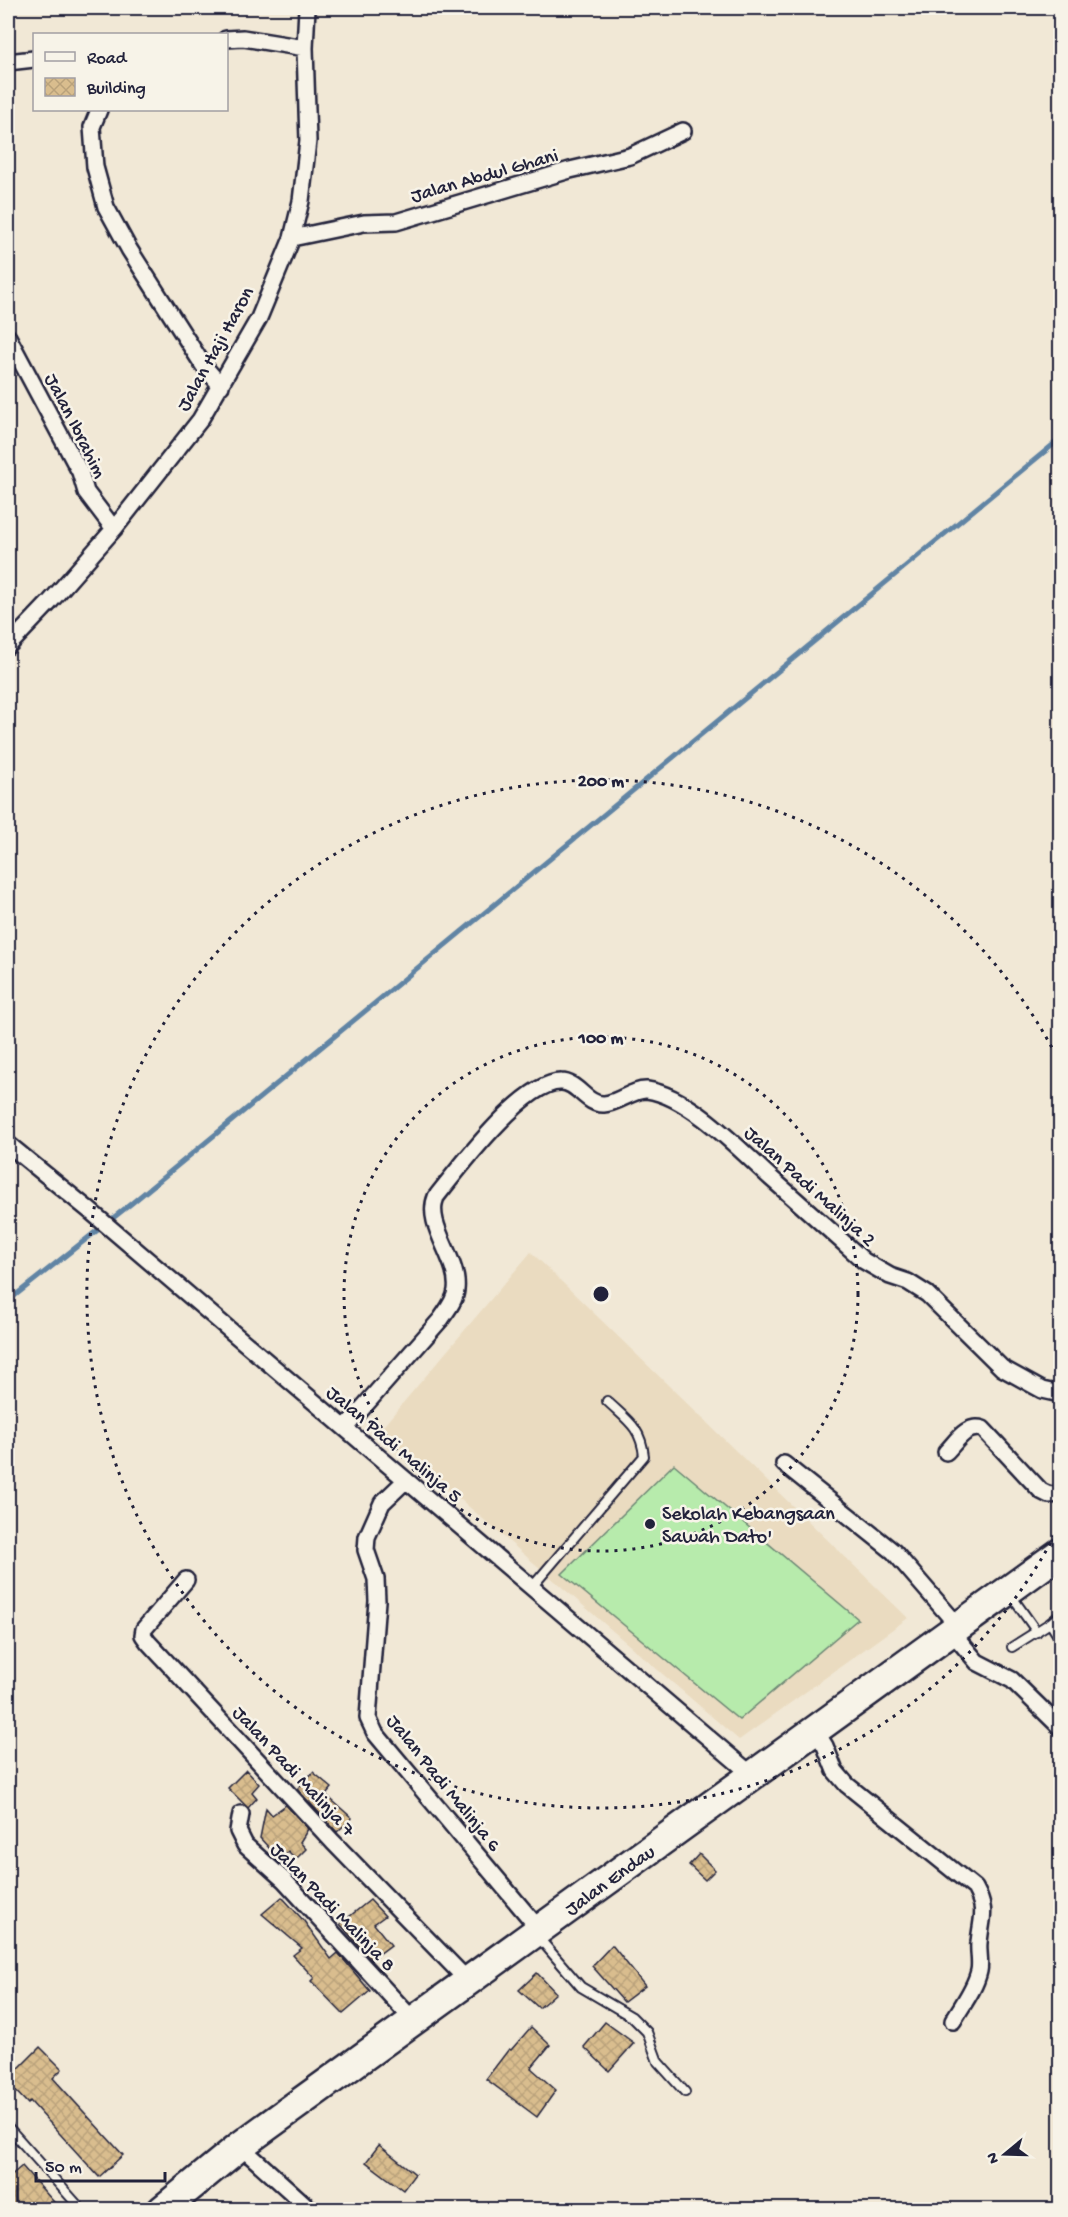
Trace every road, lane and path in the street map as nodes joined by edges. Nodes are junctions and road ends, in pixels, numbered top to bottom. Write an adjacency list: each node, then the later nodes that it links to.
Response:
1 (307, 8): 3 (street, Jalan Haji Haron)
2 (228, 39): 3 (street)
3 (305, 48): 8 (street, Jalan Haji Haron)
4 (33, 59): 5 (street)
5 (8, 62)
6 (99, 111): 10 (street)
7 (683, 131): 8 (street, Jalan Abdul Ghani)
8 (292, 238): 10 (street, Jalan Haji Haron)
9 (8, 337): 11 (street, Jalan Ibrahim)
10 (221, 386): 11 (street, Jalan Haji Haron)
11 (114, 529): 12 (street, Jalan Haji Haron)
12 (8, 646)
13 (8, 1144): 16 (street, Jalan Padi Malinja 5)
14 (1060, 1394): 16 (street, Jalan Padi Malinja 2)
15 (607, 1401): 23 (lane)
16 (345, 1428): 19 (street, Jalan Padi Malinja 5)
17 (946, 1452): 20 (street)
18 (784, 1464): 27 (street)
19 (406, 1479): 23 (street, Jalan Padi Malinja 5); 35 (street, Jalan Padi Malinja 6)
20 (1060, 1494)
21 (1060, 1553): 24 (highway, Jalan Endau)
22 (186, 1580): 36 (street, Jalan Padi Malinja 7)
23 (532, 1587): 33 (street, Jalan Padi Malinja 5)
24 (1008, 1590): 27 (highway, Jalan Endau); 28 (lane)
25 (1060, 1615): 26 (lane)
26 (1050, 1623): 28 (lane); 29 (lane)
27 (955, 1628): 31 (street); 32 (highway, Jalan Endau)
28 (1037, 1632): 30 (lane)
29 (1060, 1639)
30 (1012, 1647)
31 (1060, 1726)
32 (814, 1730): 33 (highway, Jalan Endau); 38 (street)
33 (752, 1775): 35 (highway, Jalan Endau)
34 (241, 1815): 37 (street, Jalan Padi Malinja 8)
35 (537, 1931): 36 (highway, Jalan Endau); 39 (lane)
36 (468, 1982): 37 (highway, Jalan Endau)
37 (414, 2021): 41 (highway, Jalan Endau)
38 (953, 2021)
39 (685, 2092)
40 (8, 2127): 42 (lane)
41 (240, 2146): 43 (highway, Jalan Endau); 44 (street)
42 (82, 2210)
43 (162, 2210)
44 (311, 2210)

